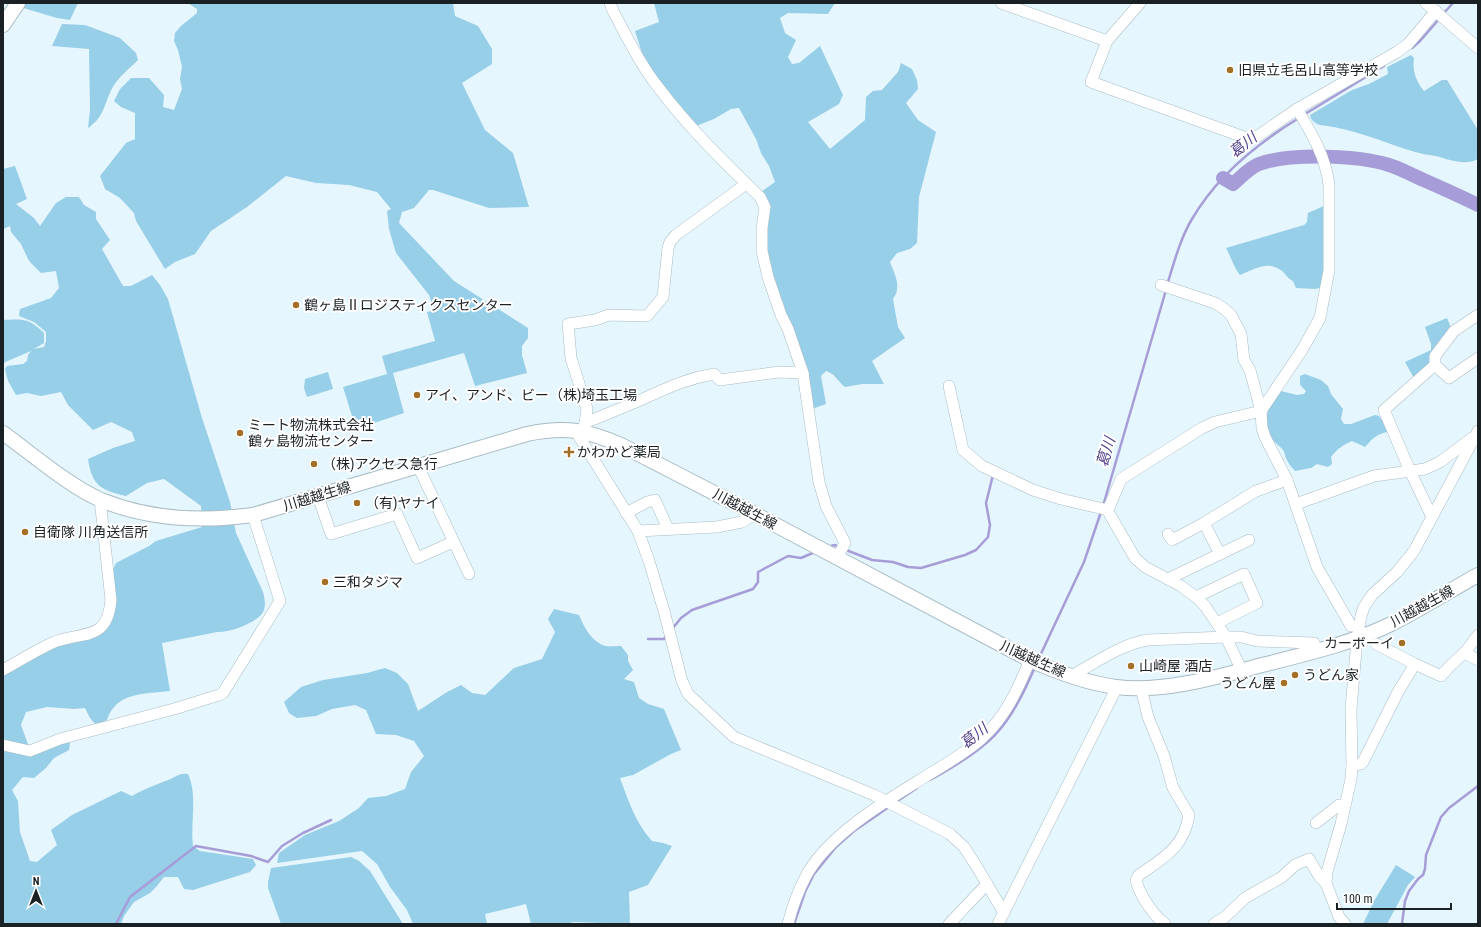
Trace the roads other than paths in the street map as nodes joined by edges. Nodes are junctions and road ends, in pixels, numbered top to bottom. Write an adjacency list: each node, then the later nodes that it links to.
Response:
1 (18, 3): 7 (main road)
2 (610, 3): 11 (street)
3 (1001, 3): 8 (street)
4 (1140, 3): 8 (street)
5 (1426, 3): 6 (street)
6 (1436, 12): 9 (street); 10 (street)
7 (3, 25)
8 (1107, 42): 10 (street)
9 (1478, 48)
10 (1300, 113): 18 (street)
11 (746, 184): 16 (street); 19 (street)
12 (1161, 285): 18 (street)
13 (1478, 315): 15 (street)
14 (1478, 358): 15 (street)
15 (1435, 365): 23 (street)
16 (803, 373): 19 (street); 40 (street)
17 (949, 386): 28 (street)
18 (1261, 412): 24 (street); 28 (street)
19 (581, 428): 22 (main road, 川越越生線); 29 (street); 30 (main road, 川越越生線)
20 (3, 433): 26 (main road, 川越越生線)
21 (1476, 434): 23 (street); 32 (street)
22 (418, 466): 25 (main road, 川越越生線); 38 (street)
23 (1410, 471): 27 (street); 32 (street)
24 (1287, 480): 27 (street); 33 (street)
25 (318, 496): 31 (main road, 川越越生線); 38 (street)
26 (100, 499): 31 (main road, 川越越生線); 55 (street)
27 (1296, 504): 46 (street)
28 (1108, 510): 43 (street)
29 (626, 513): 34 (street); 35 (street)
30 (755, 514): 34 (street); 40 (main road, 川越越生線)
31 (253, 515): 60 (street)
32 (1432, 517): 46 (street)
33 (1204, 523): 36 (street); 39 (street)
34 (668, 529): 35 (street)
35 (638, 531): 62 (street)
36 (1168, 534)
37 (1249, 540): 39 (street)
38 (453, 542): 41 (street)
39 (1220, 554): 43 (street)
40 (837, 558): 53 (main road, 川越越生線)
41 (469, 574)
42 (1478, 575): 46 (main road, 川越越生線)
43 (1168, 580): 44 (street)
44 (1196, 597): 45 (street); 45 (street)
45 (1217, 623): 48 (street)
46 (1354, 633): 50 (main road, 川越越生線); 61 (street)
47 (1478, 635): 51 (street)
48 (1226, 636): 50 (street); 56 (street); 57 (street)
49 (1376, 644): 54 (street)
50 (1317, 651): 56 (main road, 川越越生線)
51 (1464, 653): 52 (street); 54 (street)
52 (1478, 660)
53 (1034, 662): 57 (main road, 川越越生線); 62 (street)
54 (1415, 664): 61 (street)
55 (3, 670)
56 (1242, 671): 59 (main road, 川越越生線)
57 (1071, 676): 58 (main road, 川越越生線)
58 (1117, 687): 59 (main road, 川越越生線); 67 (street)
59 (1141, 688): 68 (street)
60 (3, 745)
61 (1352, 766): 63 (street)
62 (885, 801): 66 (street); 69 (street)
63 (1345, 805): 64 (street); 65 (street)
64 (1316, 823)
65 (1326, 883): 72 (street); 73 (street)
66 (987, 884): 67 (street); 70 (street)
67 (1004, 913): 71 (street)
68 (1158, 922)
69 (788, 924)
70 (949, 924)
71 (998, 924)
72 (1214, 924)
73 (1345, 924)

